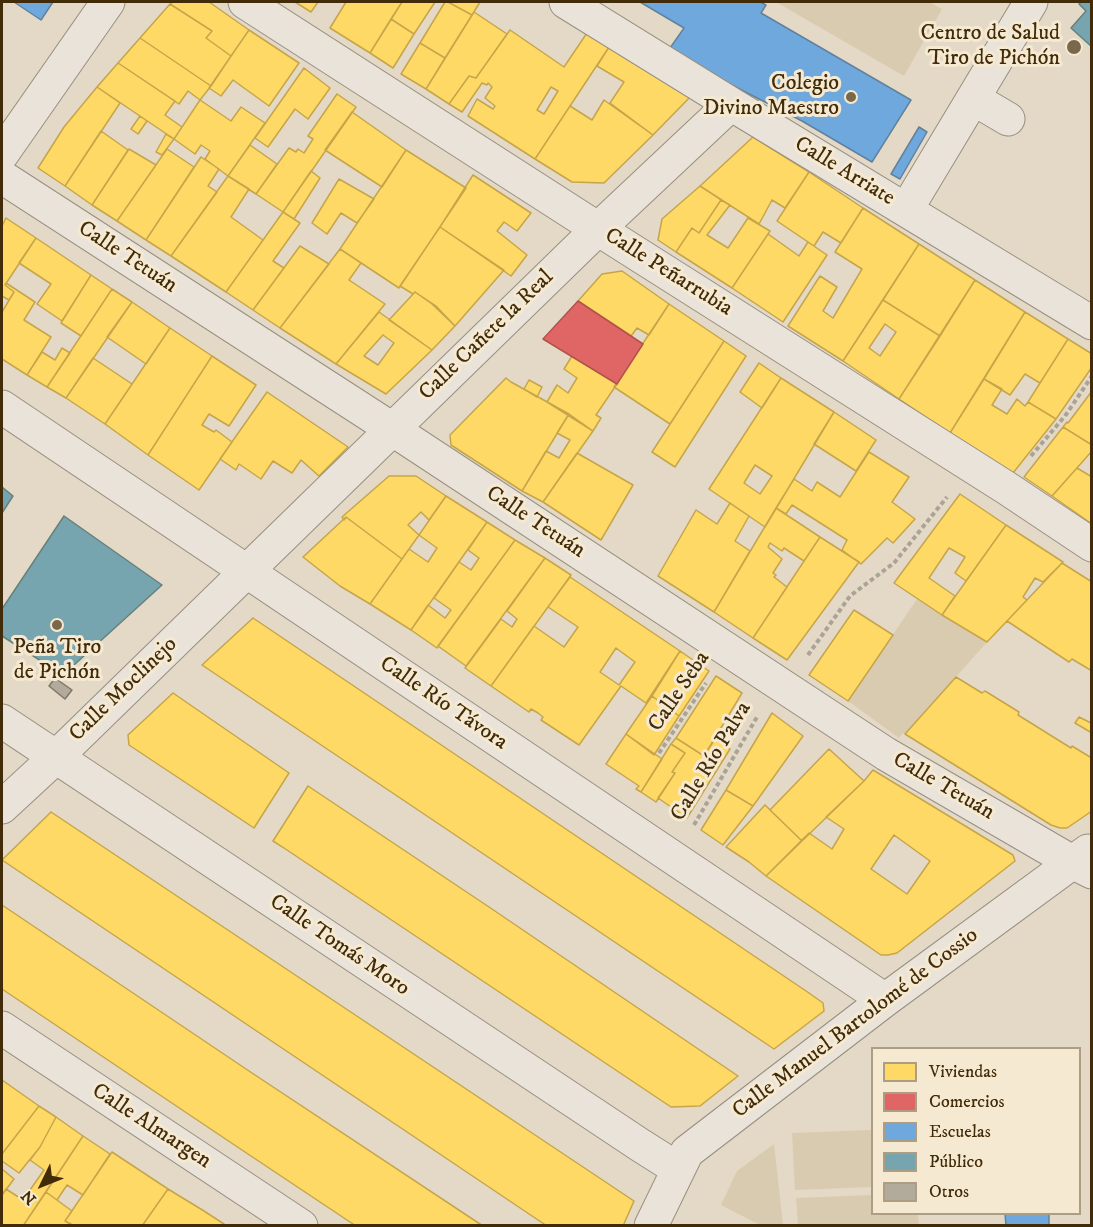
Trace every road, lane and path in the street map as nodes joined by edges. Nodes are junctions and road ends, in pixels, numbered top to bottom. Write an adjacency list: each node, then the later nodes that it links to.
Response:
1 (108, 2): 8 (street)
2 (245, 2): 11 (street, Calle Peñarrubia)
3 (566, 2): 6 (street, Calle Arriate)
4 (1031, 2): 5 (street)
5 (974, 99): 7 (street); 10 (street)
6 (731, 104): 10 (street, Calle Arriate); 11 (street, Calle Cañete la Real)
7 (1008, 119)
8 (2, 154)
9 (2, 177): 15 (street, Calle Tetuán)
10 (906, 210): 12 (street, Calle Arriate)
11 (598, 229): 15 (street, Calle Cañete la Real); 16 (street, Calle Peñarrubia)
12 (1092, 323)
13 (1092, 376): 17 (path)
14 (2, 407): 19 (street, Calle Río Távora)
15 (392, 429): 19 (street, Calle Cañete la Real); 20 (street, Calle Tetuán)
16 (970, 465): 17 (street, Calle Peñarrubia); 21 (path, Calle Río Palva)
17 (1005, 487): 18 (street, Calle Peñarrubia)
18 (1092, 545)
19 (246, 571): 24 (street, Calle Moclinejo); 26 (street, Calle Río Távora)
20 (728, 650): 21 (street, Calle Tetuán); 23 (path, Calle Seba)
21 (781, 685): 26 (path, Calle Río Palva); 27 (street, Calle Tetuán)
22 (2, 721): 24 (street, Calle Tomás Moro)
23 (659, 753)
24 (56, 757): 25 (street, Calle Moclinejo); 30 (street, Calle Tomás Moro)
25 (2, 807)
26 (674, 859): 28 (street, Calle Río Távora)
27 (1085, 861): 28 (street, Calle Manuel Bartolomé de Cossio)
28 (885, 1000): 30 (street, Calle Manuel Bartolomé de Cossio)
29 (2, 1028): 31 (street, Calle Almargen)
30 (678, 1169): 32 (street, Calle Manuel Bartolomé de Cossio)
31 (301, 1226)
32 (651, 1226)

